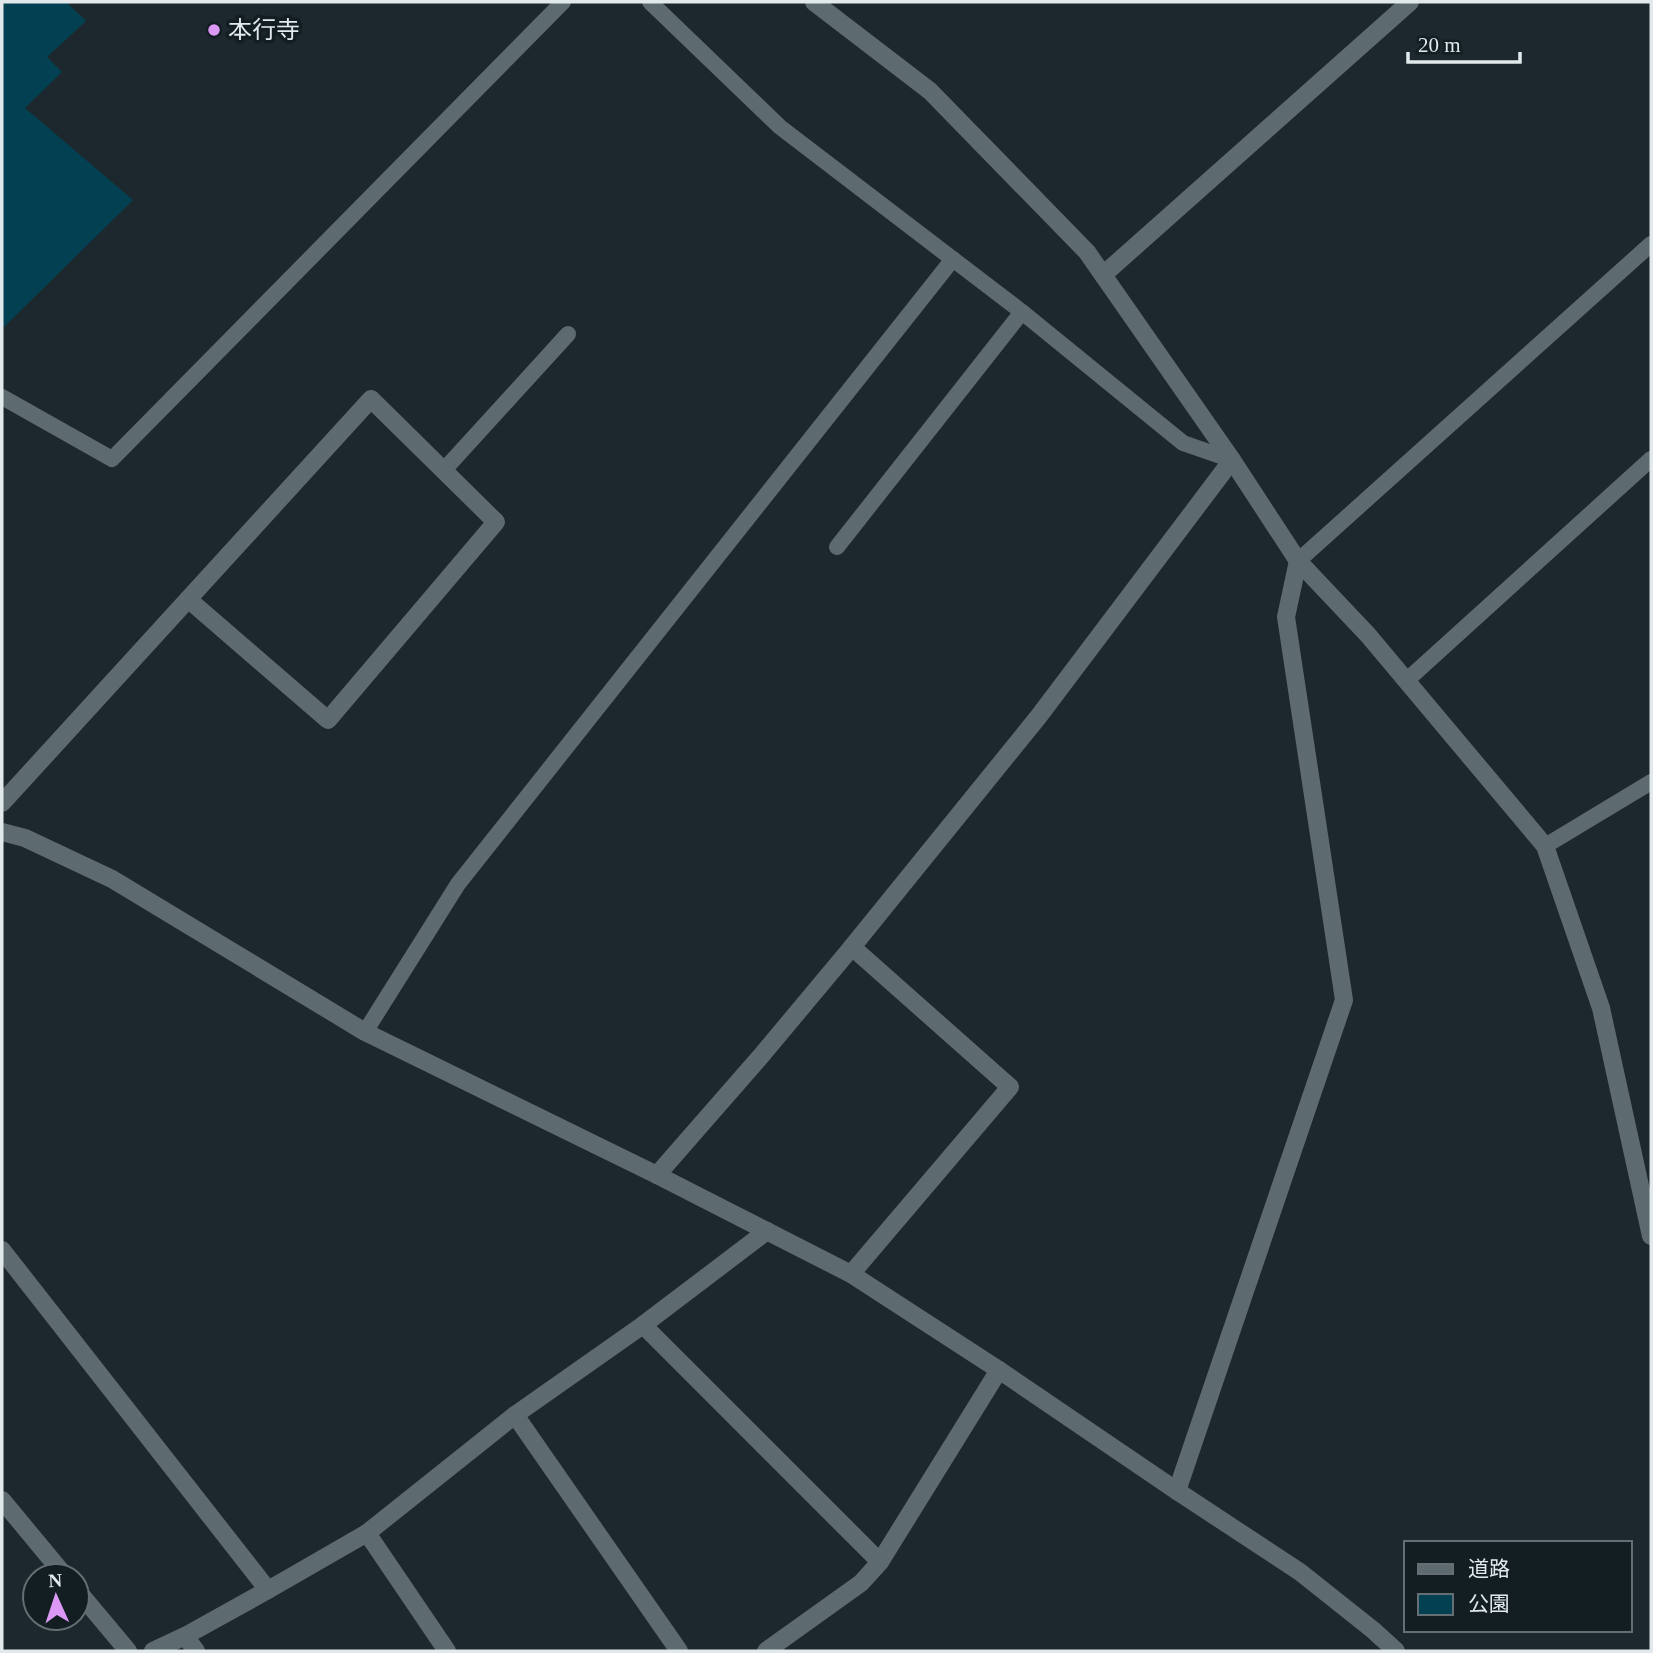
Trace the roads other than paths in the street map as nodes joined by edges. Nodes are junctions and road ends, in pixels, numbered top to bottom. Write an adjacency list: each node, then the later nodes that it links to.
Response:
1 (563, 2): 10 (lane)
2 (650, 2): 6 (lane)
3 (814, 2): 7 (street)
4 (1410, 2): 7 (street)
5 (1651, 244): 15 (lane)
6 (953, 259): 8 (lane); 23 (lane)
7 (1103, 275): 11 (street)
8 (1022, 312): 11 (lane); 14 (lane)
9 (568, 334): 13 (lane)
10 (2, 397)
11 (1232, 460): 15 (street); 22 (street)
12 (1651, 460): 17 (lane)
13 (444, 470): 16 (street); 16 (street)
14 (837, 547)
15 (1298, 561): 17 (street); 32 (street)
16 (188, 599): 19 (street)
17 (1406, 681): 21 (street)
18 (1651, 782): 21 (lane)
19 (2, 803)
20 (2, 832): 23 (street)
21 (1545, 846): 26 (street)
22 (852, 947): 24 (street); 28 (street)
23 (365, 1032): 24 (street)
24 (657, 1175): 25 (street)
25 (767, 1231): 28 (street); 29 (street)
26 (1651, 1236)
27 (2, 1250): 37 (street)
28 (851, 1274): 30 (street)
29 (643, 1325): 31 (street); 36 (street)
30 (999, 1370): 32 (street); 36 (street)
31 (515, 1415): 34 (street); 44 (street)
32 (1177, 1491): 46 (street)
33 (2, 1500): 35 (street)
34 (367, 1533): 37 (street); 43 (street)
35 (53, 1562)
36 (880, 1562): 45 (street)
37 (268, 1590): 39 (street)
38 (91, 1607): 40 (street)
39 (185, 1636): 41 (street); 42 (street)
40 (128, 1651)
41 (153, 1651)
42 (196, 1651)
43 (447, 1651)
44 (679, 1651)
45 (766, 1651)
46 (1396, 1651)

